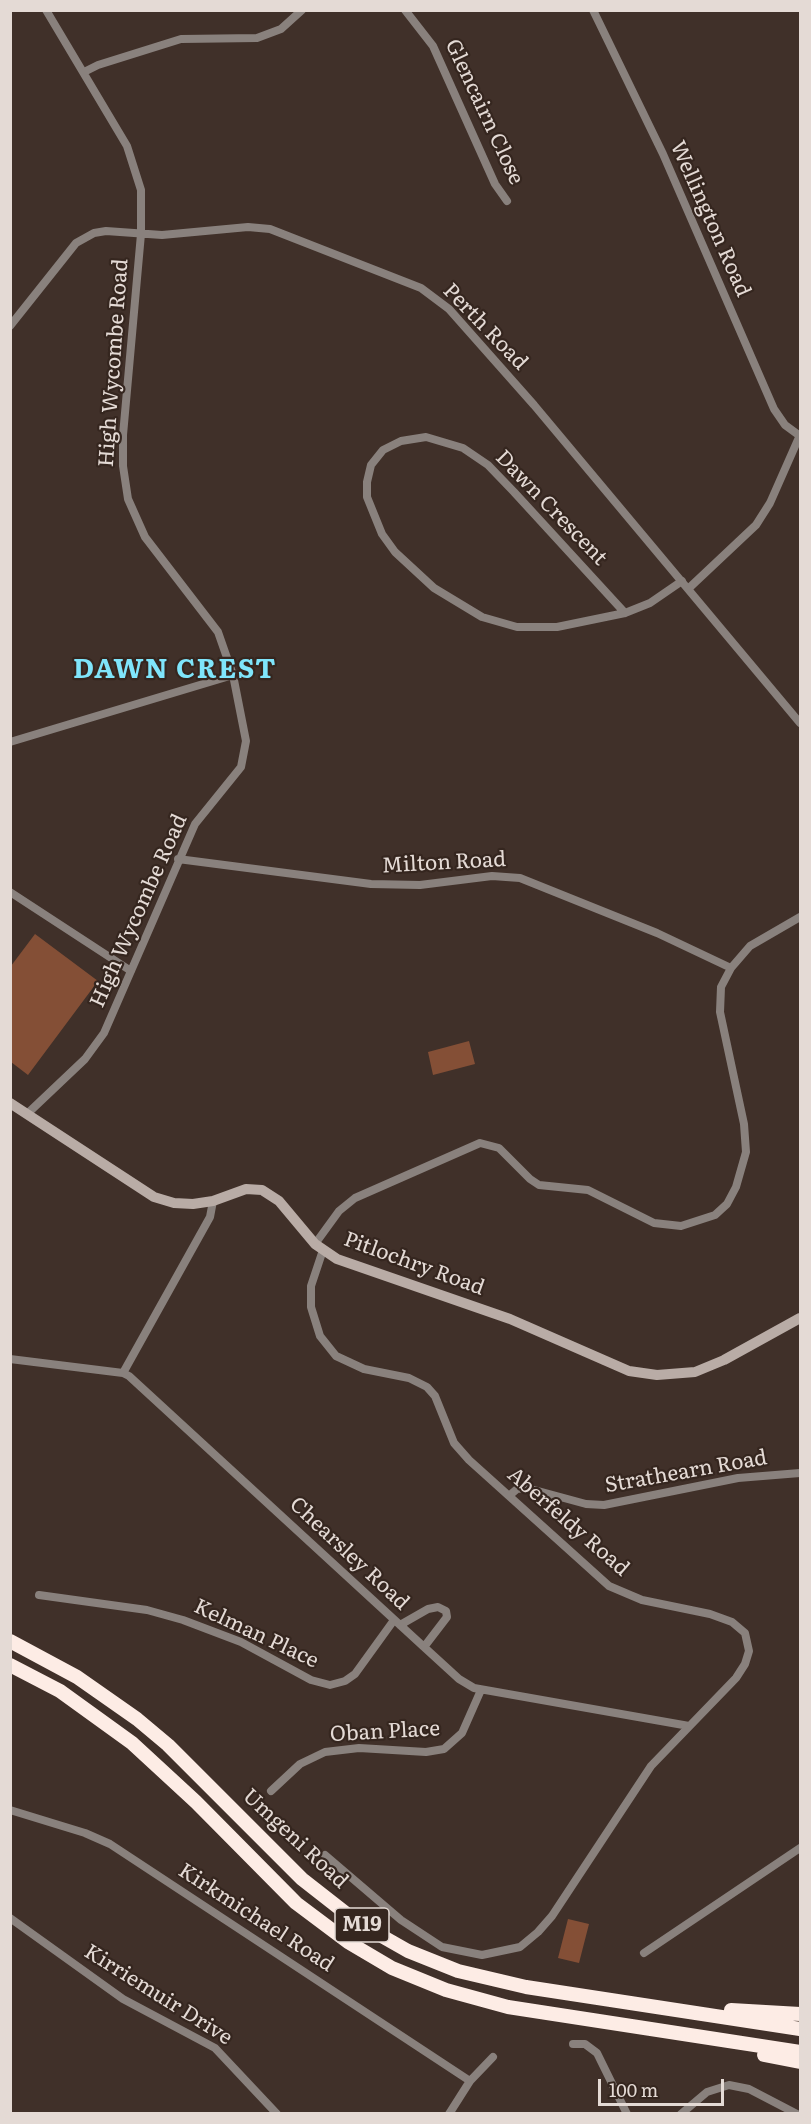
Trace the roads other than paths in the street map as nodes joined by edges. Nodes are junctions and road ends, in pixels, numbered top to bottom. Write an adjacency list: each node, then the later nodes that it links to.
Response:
1 (46, 10): 5 (street)
2 (302, 10): 5 (street)
3 (405, 10): 6 (street, Glencairn Close)
4 (593, 10): 10 (street, Wellington Road)
5 (84, 72): 7 (street)
6 (507, 201)
7 (141, 234): 8 (street, Perth Road); 11 (street, Perth Road); 14 (street, High Wycombe Road)
8 (13, 317): 9 (street, Perth Road)
9 (10, 326)
10 (800, 436): 12 (street)
11 (682, 581): 12 (street, Perth Road); 13 (street, Dawn Crescent)
12 (688, 589): 15 (street, Perth Road)
13 (625, 613): 13 (street, Dawn Crescent)
14 (233, 675): 16 (street); 17 (street, High Wycombe Road)
15 (801, 723)
16 (10, 742)
17 (178, 859): 20 (street, Milton Road); 21 (street, High Wycombe Road)
18 (10, 892): 21 (street)
19 (801, 917): 20 (street, Aberfeldy Road)
20 (731, 968): 25 (street, Aberfeldy Road)
21 (131, 971): 23 (street, High Wycombe Road)
22 (10, 1102): 23 (street, Pitlochry Road)
23 (27, 1114): 24 (street, Pitlochry Road)
24 (213, 1201): 25 (street, Pitlochry Road); 28 (street)
25 (319, 1247): 26 (street, Pitlochry Road); 30 (street, Aberfeldy Road)
26 (801, 1318)
27 (10, 1359): 28 (street)
28 (123, 1372): 32 (street, Chearsley Road)
29 (801, 1473): 30 (street, Strathearn Road)
30 (510, 1495): 37 (street, Aberfeldy Road)
31 (39, 1595): 32 (street, Kelman Place)
32 (397, 1623): 34 (street, Chearsley Road); 34 (street)
33 (10, 1641): 44 (highway, Umgeni Road / M19)
34 (424, 1647): 36 (street, Chearsley Road)
35 (10, 1665): 46 (highway, Umgeni Road / M19)
36 (481, 1690): 37 (street, Chearsley Road); 38 (street, Oban Place)
37 (689, 1726): 41 (street, Aberfeldy Road)
38 (271, 1791)
39 (10, 1810): 52 (street, Kirkmichael Road)
40 (801, 1848): 43 (street)
41 (325, 1855)
42 (10, 1918): 53 (street, Kirriemuir Drive)
43 (644, 1953)
44 (648, 2006): 45 (highway); 47 (highway, Umgeni Road / M19)
45 (801, 2014)
46 (573, 2017): 49 (highway, Umgeni Road / M19); 51 (highway)
47 (801, 2029)
48 (573, 2044): 55 (street)
49 (801, 2052)
50 (493, 2056): 52 (street)
51 (801, 2062)
52 (470, 2081): 54 (street)
53 (277, 2114)
54 (449, 2114)
55 (627, 2114)
56 (681, 2114): 57 (street)
57 (797, 2114)

